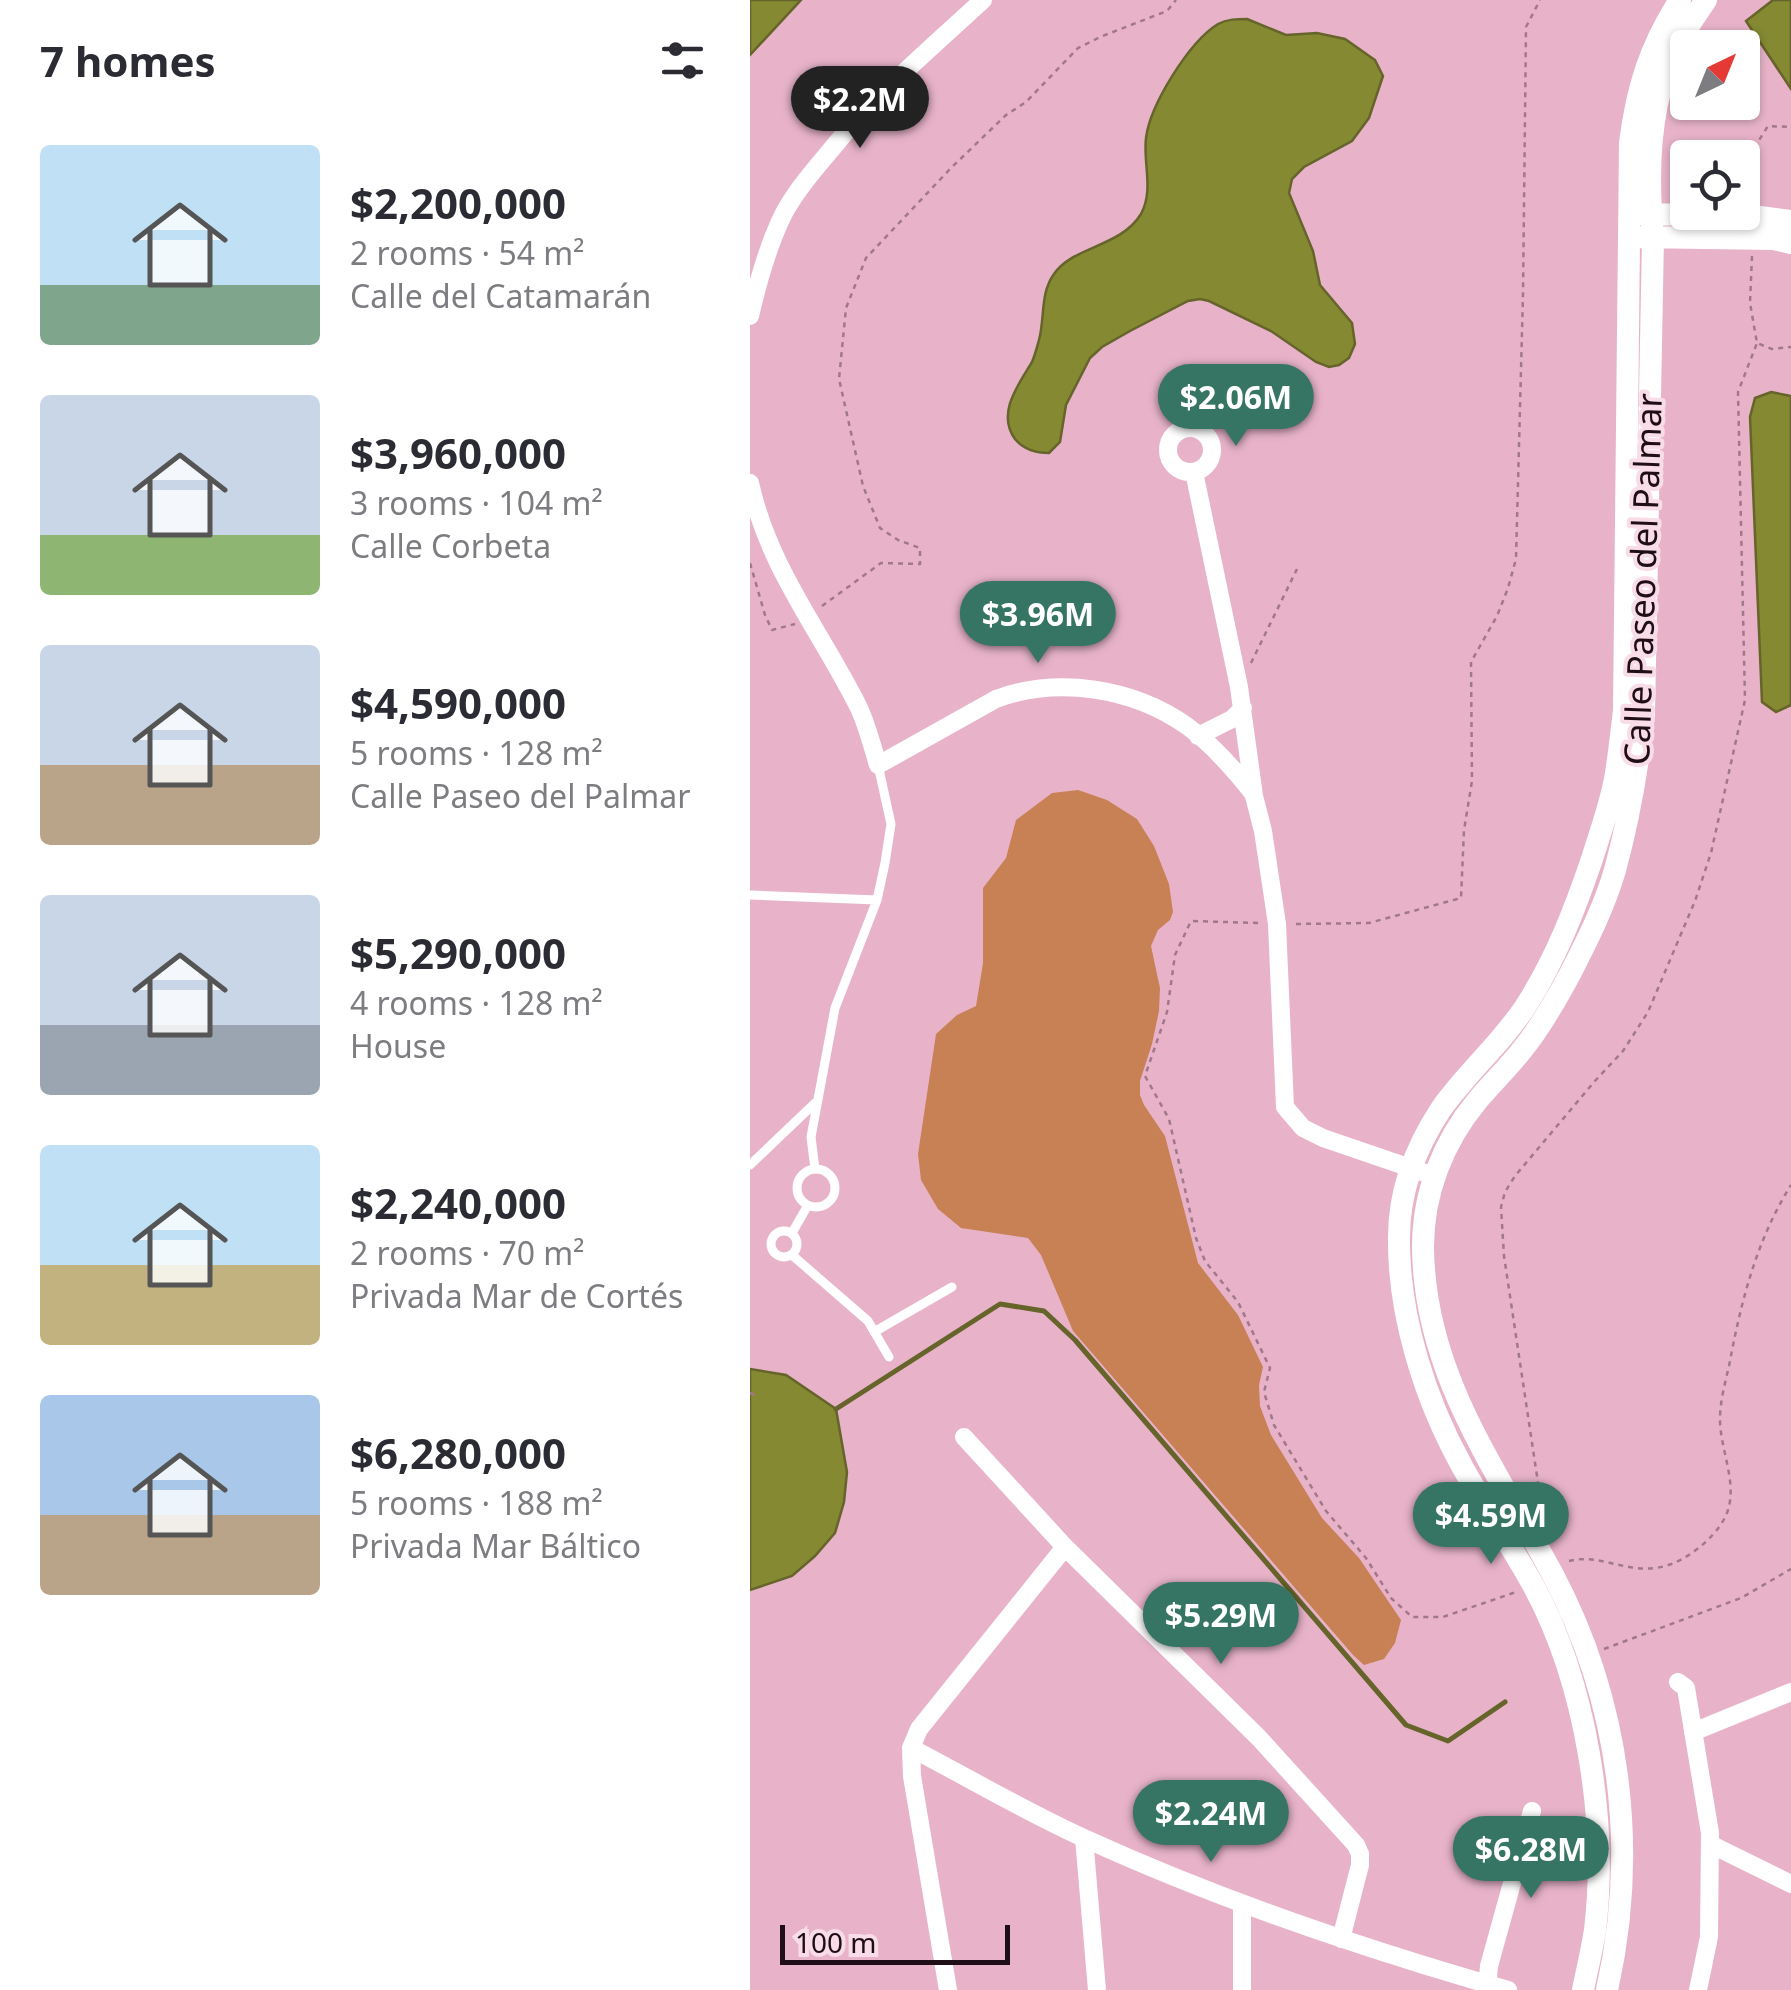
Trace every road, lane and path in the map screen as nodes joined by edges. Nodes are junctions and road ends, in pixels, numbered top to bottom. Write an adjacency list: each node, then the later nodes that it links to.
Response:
1 (984, 0): 9 (street)
2 (1176, 0): 16 (path)
3 (1540, 0): 24 (path)
4 (1680, 0): 7 (street, Calle Paseo del Palmar)
5 (1706, 0): 7 (street, Calle Paseo del Palmar)
6 (1791, 221): 7 (street)
7 (1641, 226): 8 (street); 28 (street, Calle Paseo del Palmar); 29 (street, Calle Paseo del Palmar)
8 (1791, 243)
9 (754, 286): 10 (street)
10 (750, 316)
11 (1758, 344): 38 (path)
12 (1194, 472): 17 (street)
13 (750, 483): 16 (street)
14 (750, 563): 16 (path)
15 (1297, 568): 17 (path)
16 (806, 618): 20 (street)
17 (1239, 686): 18 (street)
18 (1243, 708): 19 (street); 21 (street)
19 (1198, 736): 20 (street); 21 (street)
20 (878, 765): 23 (lane)
21 (1254, 796): 24 (street)
22 (750, 895): 23 (lane)
23 (877, 900): 25 (lane)
24 (1277, 924): 28 (street); 41 (path)
25 (817, 1101): 26 (lane); 27 (lane)
26 (750, 1166)
27 (815, 1169): 31 (lane); 31 (lane)
28 (1410, 1169): 29 (street); 41 (street, Calle Paseo del Palmar)
29 (1434, 1176): 41 (street, Calle Paseo del Palmar)
30 (1791, 1186): 41 (path)
31 (808, 1205): 32 (lane)
32 (792, 1233): 33 (lane); 33 (lane)
33 (792, 1256): 35 (lane)
34 (952, 1287): 35 (lane)
35 (874, 1332): 36 (lane)
36 (889, 1357)
37 (964, 1436): 39 (street)
38 (1543, 1518)
39 (1066, 1547): 48 (street); 54 (street)
40 (1791, 1569): 43 (path)
41 (1542, 1579): 42 (street, Calle Paseo del Palmar); 43 (street, Calle Paseo del Palmar)
42 (1559, 1644): 43 (street); 46 (street, Calle Paseo del Palmar)
43 (1585, 1644): 46 (street, Calle Paseo del Palmar)
44 (1678, 1682): 47 (street)
45 (1791, 1692): 47 (street)
46 (1593, 1707): 60 (street, Calle Paseo del Palmar); 61 (street, Calle Paseo del Palmar)
47 (1693, 1732): 51 (street)
48 (911, 1748): 50 (street); 56 (street)
49 (1532, 1811): 55 (street)
50 (1084, 1838): 53 (street); 57 (street)
51 (1710, 1844): 52 (street); 62 (street)
52 (1791, 1884)
53 (1242, 1904): 54 (street); 58 (street)
54 (1341, 1939): 55 (street)
55 (1488, 1987): 59 (street)
56 (948, 1990)
57 (1097, 1990)
58 (1242, 1990)
59 (1508, 1990)
60 (1583, 1990)
61 (1607, 1990)
62 (1698, 1990)

